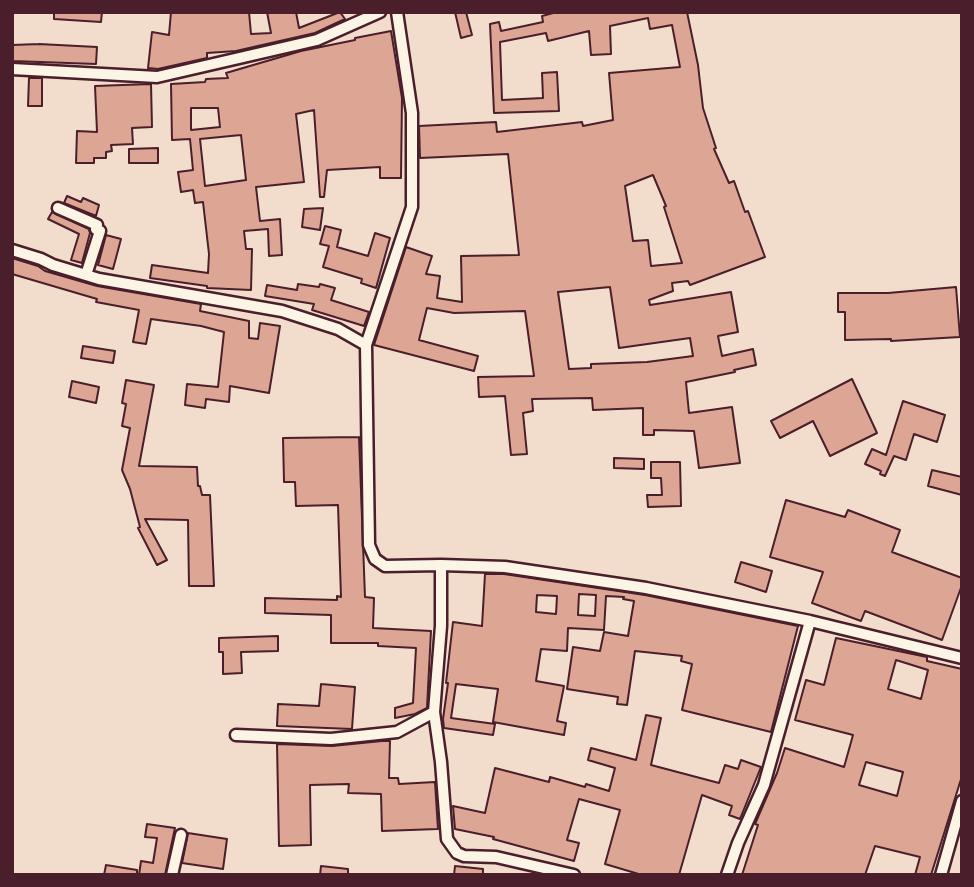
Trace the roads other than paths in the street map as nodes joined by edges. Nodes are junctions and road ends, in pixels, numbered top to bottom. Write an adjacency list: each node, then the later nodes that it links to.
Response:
1 (380, 12): 3 (street)
2 (397, 12): 7 (street)
3 (12, 69)
4 (58, 208): 6 (street)
5 (12, 250): 6 (street)
6 (86, 275): 7 (street)
7 (366, 345): 8 (street)
8 (441, 565): 9 (street); 11 (street)
9 (810, 621): 10 (street); 17 (street)
10 (962, 658)
11 (434, 712): 12 (street); 16 (street)
12 (236, 735)
13 (962, 802): 18 (street)
14 (181, 835): 15 (street)
15 (172, 875)
16 (574, 875)
17 (727, 875)
18 (941, 875)

